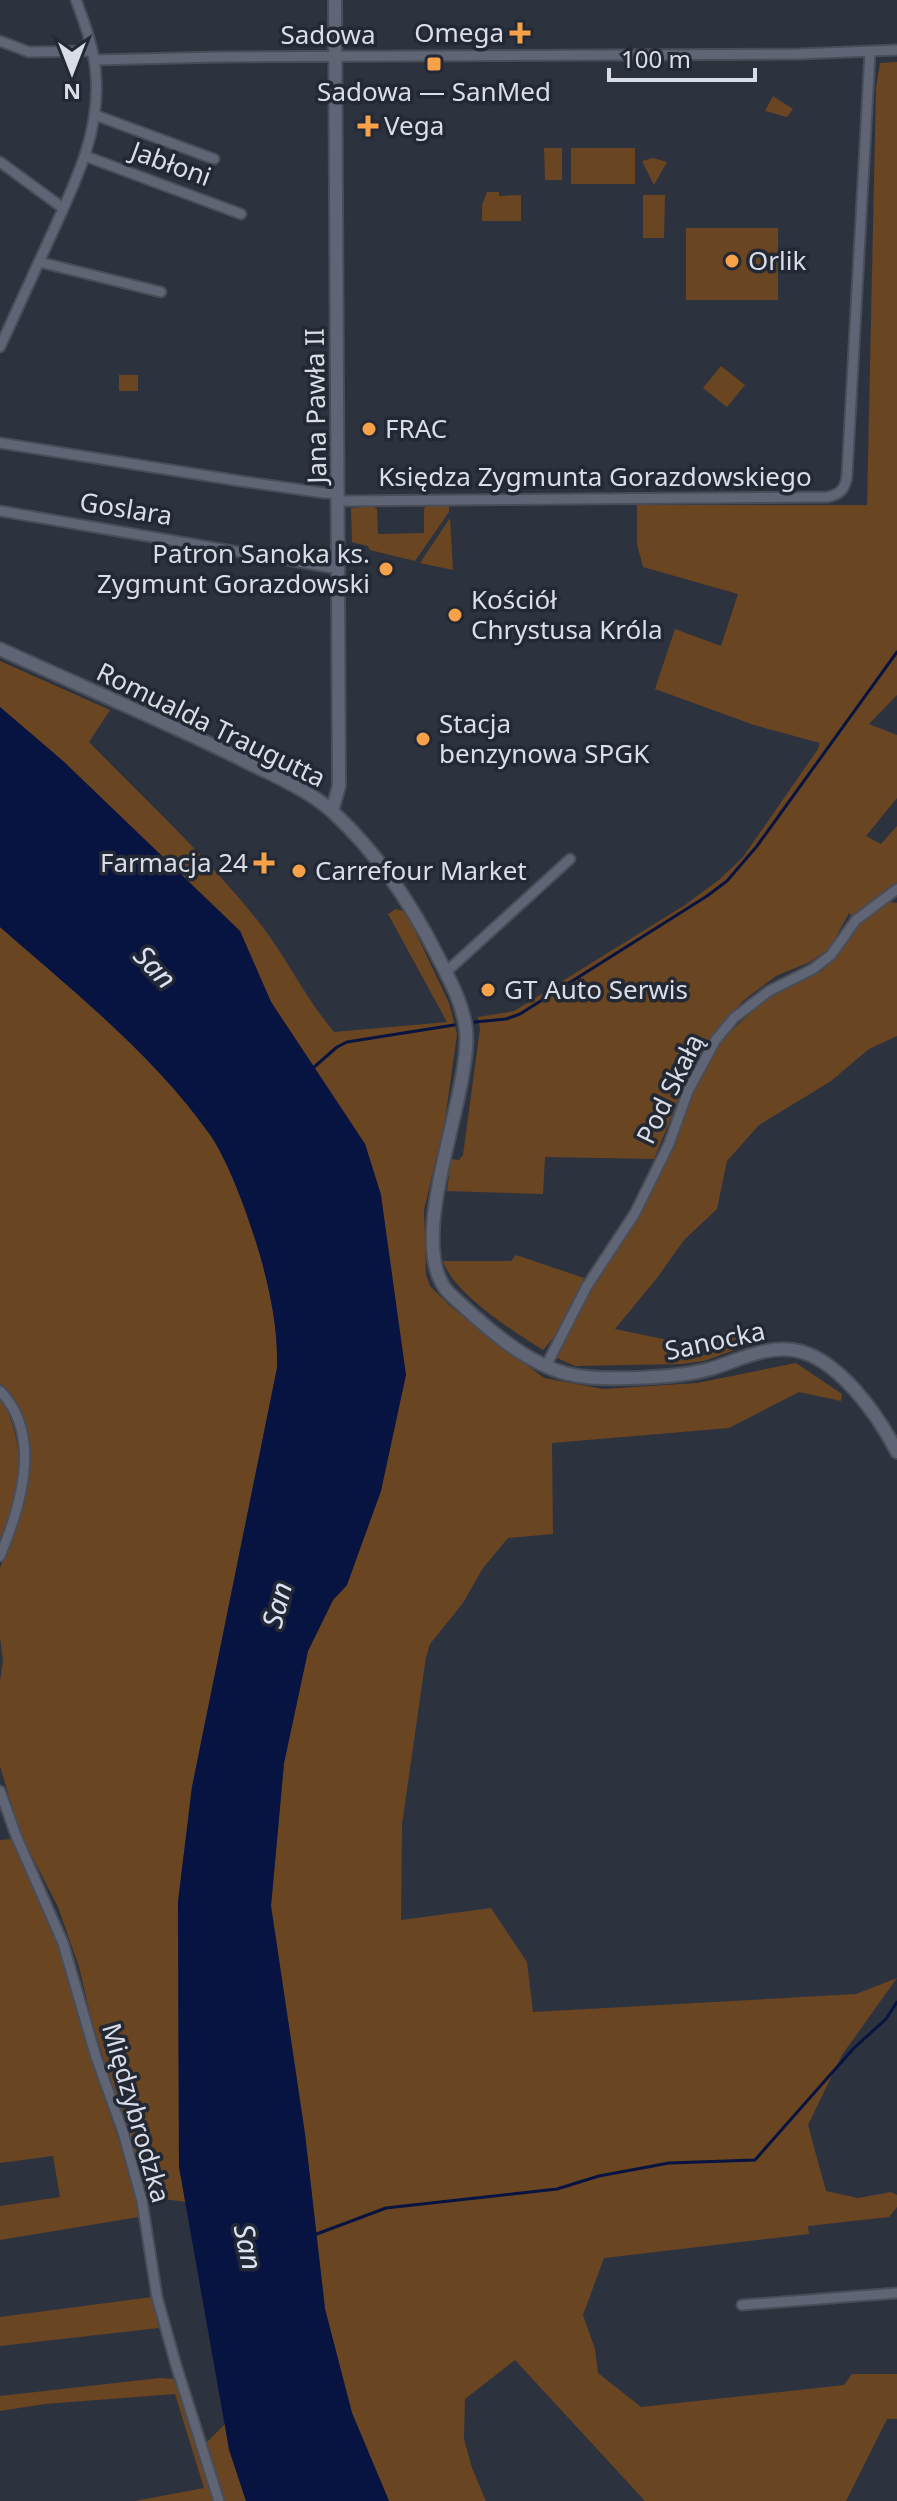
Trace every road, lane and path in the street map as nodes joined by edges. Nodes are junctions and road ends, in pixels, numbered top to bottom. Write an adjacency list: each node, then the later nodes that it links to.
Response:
1 (76, 0): 6 (street)
2 (335, 0): 7 (street, Jana Pawła II)
3 (0, 41): 6 (street, Sadowa)
4 (897, 50): 5 (street, Sadowa)
5 (870, 52): 7 (street, Sadowa); 18 (street, Księdza Zygmunta Gorazdowskiego)
6 (93, 56): 7 (street, Sadowa); 8 (street)
7 (335, 57): 18 (street, Jana Pawła II)
8 (95, 115): 9 (street); 10 (street)
9 (85, 156): 12 (street); 13 (street, Jabłoni)
10 (214, 159)
11 (0, 162): 12 (street)
12 (63, 208): 14 (street)
13 (241, 214)
14 (39, 262): 15 (street); 16 (street)
15 (161, 292)
16 (0, 347)
17 (0, 443): 18 (street)
18 (339, 497): 20 (street, Jana Pawła II)
19 (0, 511): 20 (street, Goslara)
20 (339, 569): 22 (street, Jana Pawła II)
21 (0, 649): 22 (street, Romualda Traugutta)
22 (332, 811): 25 (street, Romualda Traugutta)
23 (570, 859): 25 (street)
24 (897, 889): 26 (street, Pod Skałą)
25 (446, 972): 26 (street, Romualda Traugutta)
26 (546, 1366): 28 (street, Sanocka)
27 (0, 1391): 29 (street)
28 (897, 1452)
29 (0, 1556)
30 (0, 1791): 33 (street, Międzybrodzka)
31 (897, 2293): 32 (street)
32 (742, 2305)
33 (219, 2501)

